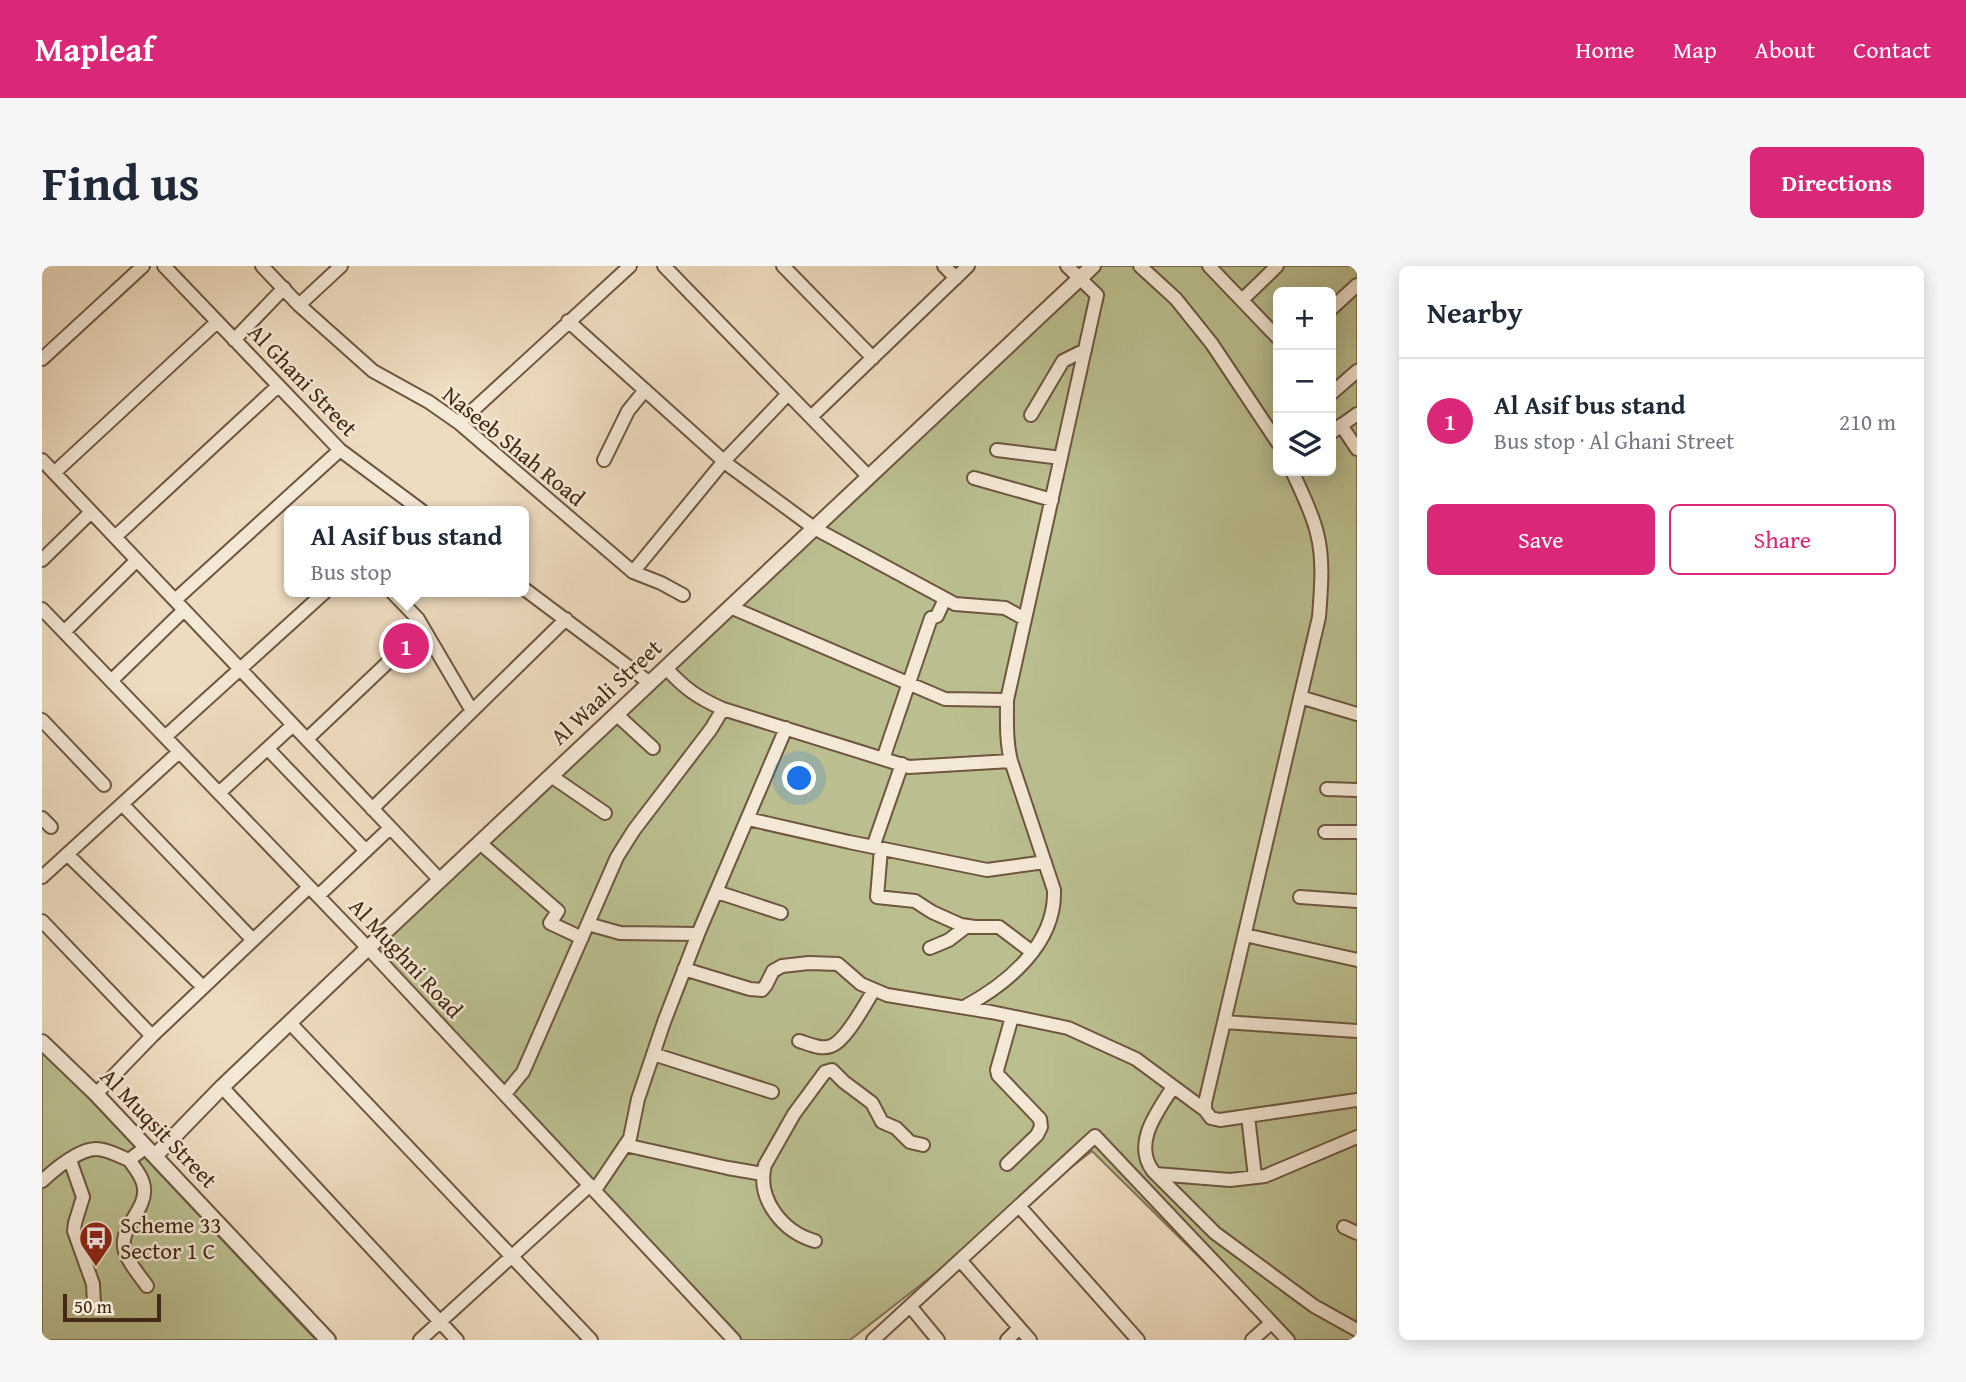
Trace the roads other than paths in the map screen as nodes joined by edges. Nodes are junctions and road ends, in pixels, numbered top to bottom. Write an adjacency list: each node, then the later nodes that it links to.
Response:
1 (143, 266): 28 (street)
2 (164, 266): 23 (street, Al Ghani Street)
3 (262, 266): 18 (street, Naseeb Shah Road)
4 (341, 266): 21 (street)
5 (630, 266): 22 (street)
6 (664, 266): 33 (street)
7 (944, 266): 15 (street)
8 (968, 266): 15 (street)
9 (1067, 266): 16 (street)
10 (1093, 266): 16 (street, Al Waali Street)
11 (1140, 266): 39 (street)
12 (1209, 266): 19 (street)
13 (1277, 266): 19 (street)
14 (792, 269): 27 (street)
15 (956, 278): 27 (street)
16 (1079, 279): 26 (street); 49 (street, Al Waali Street)
17 (1357, 285): 20 (street)
18 (284, 288): 21 (street, Naseeb Shah Road); 25 (street)
19 (1242, 300): 24 (street)
20 (1336, 304)
21 (299, 305): 37 (street, Naseeb Shah Road)
22 (568, 321): 32 (street); 37 (street)
23 (217, 322): 25 (street, Al Ghani Street); 47 (street)
24 (1273, 333)
25 (234, 340): 30 (street, Al Ghani Street)
26 (1085, 350): 35 (street); 43 (street)
27 (873, 358): 36 (street)
28 (42, 359)
29 (1357, 370): 31 (street)
30 (278, 386): 41 (street, Al Ghani Street); 55 (street)
31 (1336, 389)
32 (645, 390): 45 (street); 46 (street)
33 (788, 394): 36 (street); 46 (street)
34 (1357, 414): 38 (street)
35 (1031, 415)
36 (811, 417): 49 (street)
37 (459, 422): 58 (street, Naseeb Shah Road)
38 (1336, 429): 40 (street)
39 (1273, 436)
40 (1357, 449)
41 (340, 450): 52 (street, Al Ghani Street); 64 (street)
42 (997, 450): 43 (street)
43 (1061, 457): 51 (street)
44 (42, 460): 47 (street)
45 (604, 460)
46 (724, 461): 54 (street); 58 (street)
47 (54, 473): 53 (street)
48 (1294, 476): 77 (street)
49 (869, 477): 54 (street, Al Waali Street)
50 (974, 478): 51 (street)
51 (1052, 500): 68 (street)
52 (415, 506)
53 (91, 512): 55 (street); 57 (street)
54 (814, 528): 63 (street); 65 (street, Al Waali Street)
55 (115, 537): 56 (street)
56 (136, 560): 64 (street); 71 (street)
57 (42, 561)
58 (633, 572): 60 (street, Naseeb Shah Road)
59 (529, 592): 69 (street)
60 (683, 595)
61 (319, 597): 73 (street)
62 (397, 597): 70 (street)
63 (946, 599): 68 (street); 76 (street)
64 (175, 600): 67 (street)
65 (730, 607): 72 (street, Al Waali Street); 76 (street)
66 (42, 609): 71 (street, Al Mughni Road)
67 (184, 610): 73 (street); 74 (street)
68 (1025, 619): 78 (street)
69 (566, 620): 75 (street); 80 (street)
70 (423, 629): 80 (street); 87 (street)
71 (64, 632): 74 (street, Al Mughni Road)
72 (666, 668): 75 (street, Al Waali Street); 79 (street)
73 (240, 669): 84 (street); 86 (street)
74 (111, 681): 86 (street, Al Mughni Road)
75 (650, 683): 81 (street, Al Waali Street)
76 (910, 684): 78 (street); 91 (street)
77 (1300, 697): 82 (street); 122 (street)
78 (1007, 700): 92 (street)
79 (723, 709): 85 (street); 119 (street)
80 (472, 711): 100 (street)
81 (616, 714): 89 (street); 94 (street, Al Waali Street)
82 (1357, 714)
83 (42, 720): 95 (street)
84 (293, 725): 87 (street); 88 (street)
85 (786, 728): 91 (street); 102 (street)
86 (165, 737): 90 (street, Al Mughni Road)
87 (307, 739): 100 (street)
88 (268, 748): 98 (street); 108 (street)
89 (653, 748)
90 (179, 752): 98 (street, Al Mughni Road); 99 (street)
91 (884, 759): 93 (street)
92 (1011, 761): 93 (street); 110 (street)
93 (902, 764): 107 (street)
94 (551, 776): 101 (street); 106 (street, Al Waali Street)
95 (104, 786)
96 (1327, 789): 97 (street)
97 (1357, 790)
98 (219, 793): 113 (street, Al Mughni Road)
99 (122, 804): 109 (street); 124 (street)
100 (372, 809): 103 (street)
101 (605, 813)
102 (748, 819): 107 (street); 114 (street)
103 (390, 828): 108 (street); 112 (street)
104 (1325, 832): 105 (street)
105 (1357, 832)
106 (480, 843): 112 (street, Al Waali Street); 123 (street)
107 (877, 848): 110 (street); 120 (street)
108 (366, 851): 113 (street)
109 (67, 854): 111 (street); 130 (street)
110 (1045, 862): 127 (street)
111 (42, 877)
112 (440, 880): 125 (street, Al Waali Street)
113 (314, 891): 124 (street); 125 (street, Al Mughni Road)
114 (717, 892): 117 (street); 121 (street)
115 (1300, 897): 116 (street)
116 (1357, 901)
117 (780, 913)
118 (42, 921): 137 (street)
119 (588, 924): 121 (street); 123 (street)
120 (967, 926): 126 (street); 127 (street)
121 (698, 934): 129 (street)
122 (1245, 936): 128 (street); 134 (street)
123 (582, 938): 145 (street)
124 (253, 940): 130 (street)
125 (368, 948): 135 (street, Al Waali Street); 145 (street, Al Mughni Road)
126 (930, 948)
127 (1032, 952): 132 (street)
128 (1357, 960)
129 (684, 969): 131 (street); 140 (street)
130 (203, 987): 137 (street)
131 (874, 990): 132 (street); 138 (street)
132 (964, 1007): 133 (street)
133 (1012, 1017): 142 (street); 155 (street)
134 (1224, 1022): 136 (street); 147 (street)
135 (290, 1023): 141 (street, Al Waali Street); 165 (street)
136 (1357, 1031)
137 (152, 1036): 144 (street)
138 (799, 1041)
139 (42, 1042): 144 (street, Al Muqsit Street)
140 (653, 1054): 143 (street); 150 (street)
141 (222, 1087): 152 (street, Al Waali Street); 170 (street)
142 (1173, 1087): 147 (street); 157 (street)
143 (772, 1092)
144 (96, 1094): 152 (street, Al Muqsit Street)
145 (505, 1094): 160 (street, Al Mughni Road)
146 (1357, 1100): 148 (street)
147 (1205, 1110): 148 (street)
148 (1248, 1116): 158 (street)
149 (1357, 1137): 158 (street)
150 (625, 1145): 156 (street); 160 (street)
151 (923, 1145): 156 (street)
152 (150, 1152): 154 (street); 174 (street, Al Muqsit Street)
153 (70, 1160): 154 (street); 159 (street); 168 (street)
154 (129, 1160): 167 (street)
155 (1007, 1164)
156 (762, 1174): 164 (street)
157 (1156, 1174): 158 (street); 173 (street)
158 (1255, 1177)
159 (42, 1181)
160 (593, 1187): 165 (street); 178 (street, Al Mughni Road)
161 (1018, 1206): 166 (street); 171 (street); 183 (street)
162 (1344, 1227): 163 (street)
163 (1357, 1233)
164 (815, 1241)
165 (512, 1256): 170 (street); 177 (street)
166 (960, 1259): 169 (street); 172 (street)
167 (147, 1286)
168 (94, 1304)
169 (909, 1306): 179 (street); 180 (street)
170 (440, 1322): 175 (street); 176 (street)
171 (1271, 1322): 184 (street); 185 (street)
172 (1019, 1328): 181 (street); 182 (street)
173 (1357, 1330)
174 (328, 1340)
175 (421, 1340)
176 (457, 1340)
177 (592, 1340)
178 (734, 1340)
179 (873, 1340)
180 (938, 1340)
181 (1007, 1340)
182 (1030, 1340)
183 (1138, 1340)
184 (1252, 1340)
185 (1287, 1340)

